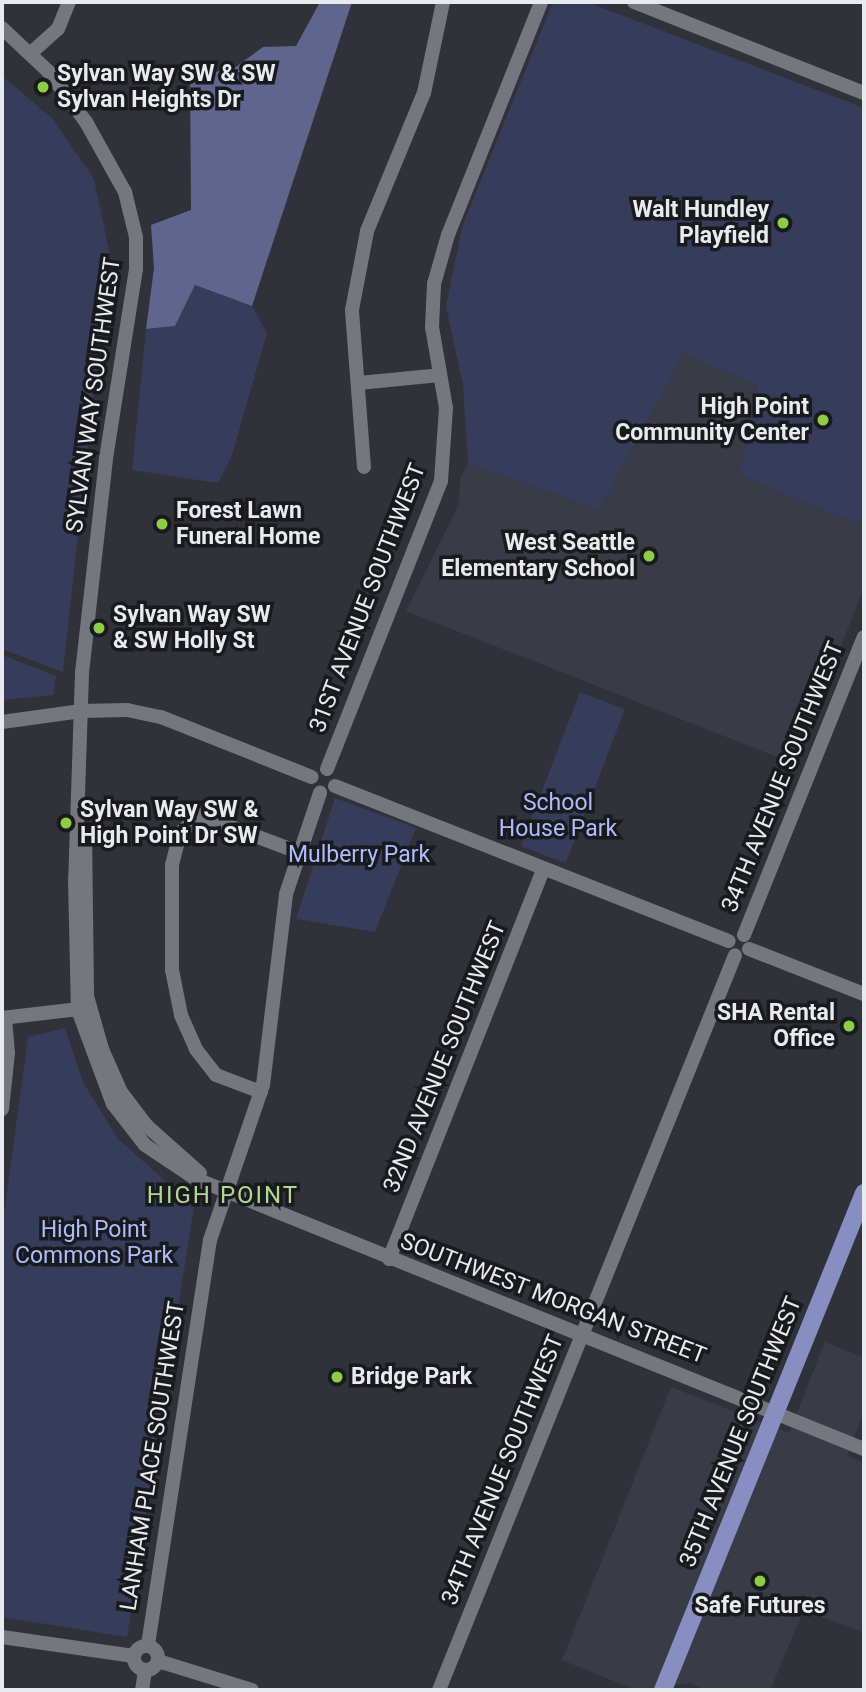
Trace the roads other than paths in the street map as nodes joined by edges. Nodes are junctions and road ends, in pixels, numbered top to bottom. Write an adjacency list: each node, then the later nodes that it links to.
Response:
1 (69, 2): 7 (street)
2 (443, 2): 10 (street)
3 (541, 2): 9 (street, 31ST AVENUE SOUTHWEST)
4 (634, 2): 5 (street)
5 (668, 8): 8 (street)
6 (2, 27): 7 (street, SYLVAN WAY SOUTHWEST)
7 (31, 53): 13 (street, SYLVAN WAY SOUTHWEST)
8 (863, 88)
9 (439, 375): 10 (street); 15 (street, 31ST AVENUE SOUTHWEST)
10 (359, 383): 11 (street)
11 (364, 467)
12 (864, 637): 21 (street, 34TH AVENUE SOUTHWEST)
13 (81, 711): 14 (street); 16 (street); 23 (street, SYLVAN WAY SOUTHWEST)
14 (2, 722)
15 (327, 769): 16 (street); 17 (street)
16 (312, 777): 18 (street)
17 (335, 786): 18 (street); 20 (street)
18 (320, 793): 19 (street)
19 (298, 852): 25 (street); 25 (street)
20 (544, 871): 21 (street); 29 (street, 32ND AVENUE SOUTHWEST)
21 (738, 948): 22 (street); 30 (street, 34TH AVENUE SOUTHWEST)
22 (864, 994)
23 (84, 1009): 24 (street); 27 (street, SYLVAN WAY SOUTHWEST)
24 (3, 1018): 26 (street)
25 (261, 1092): 27 (street)
26 (2, 1109)
27 (225, 1192): 29 (street, SOUTHWEST MORGAN STREET); 34 (street, LANHAM PLACE SOUTHWEST)
28 (864, 1193): 31 (main road, 35TH AVENUE SOUTHWEST)
29 (389, 1259): 30 (street, SOUTHWEST MORGAN STREET)
30 (582, 1335): 31 (street, SOUTHWEST MORGAN STREET); 40 (street, 34TH AVENUE SOUTHWEST)
31 (776, 1412): 32 (street, SOUTHWEST MORGAN STREET); 41 (main road, 35TH AVENUE SOUTHWEST)
32 (864, 1449)
33 (2, 1637): 35 (street)
34 (148, 1646): 35 (street); 36 (street)
35 (134, 1656): 37 (street)
36 (158, 1661): 37 (street); 39 (street)
37 (145, 1670): 38 (street)
38 (142, 1690)
39 (252, 1690)
40 (439, 1690)
41 (663, 1690)

